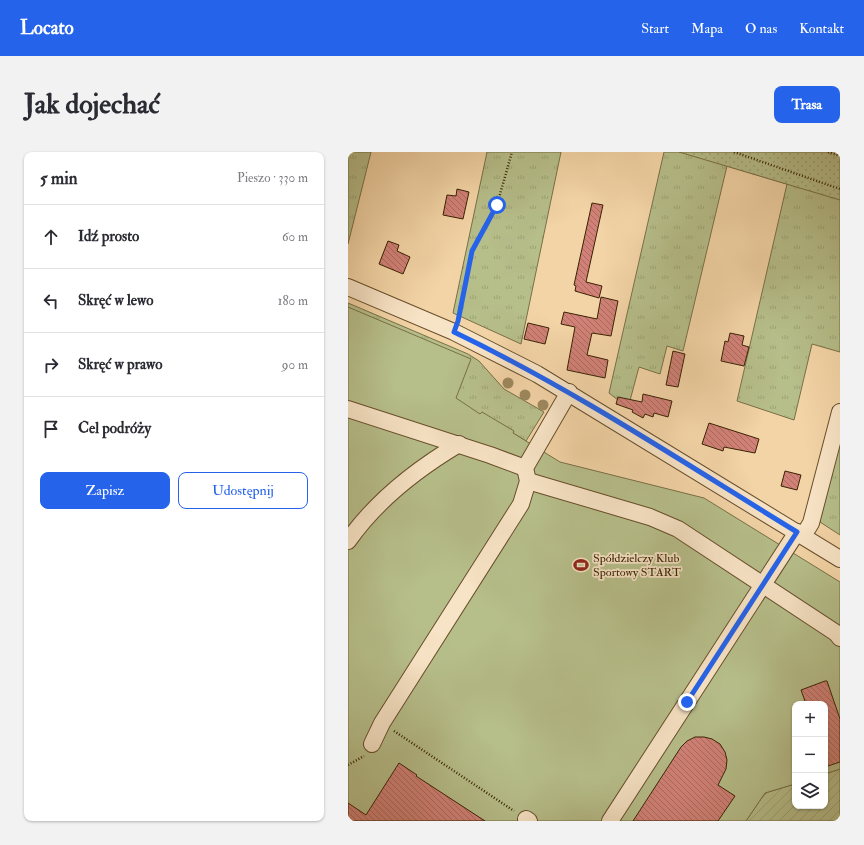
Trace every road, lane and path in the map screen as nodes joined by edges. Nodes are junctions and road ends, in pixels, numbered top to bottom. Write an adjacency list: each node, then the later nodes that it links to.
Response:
1 (512, 152): 7 (path)
2 (734, 152): 5 (path)
3 (828, 152): 4 (path)
4 (840, 156)
5 (840, 189)
6 (348, 287): 7 (street)
7 (454, 332): 8 (street)
8 (569, 392): 12 (street); 13 (street)
9 (348, 409): 11 (street)
10 (839, 420): 13 (street)
11 (459, 444): 12 (street); 14 (street)
12 (526, 474): 16 (street); 18 (street)
13 (800, 534): 15 (street); 16 (street)
14 (348, 541)
15 (840, 559)
16 (762, 586): 17 (street); 21 (street)
17 (840, 638)
18 (382, 723): 19 (street); 20 (path)
19 (372, 744)
20 (509, 807)
21 (610, 821)

